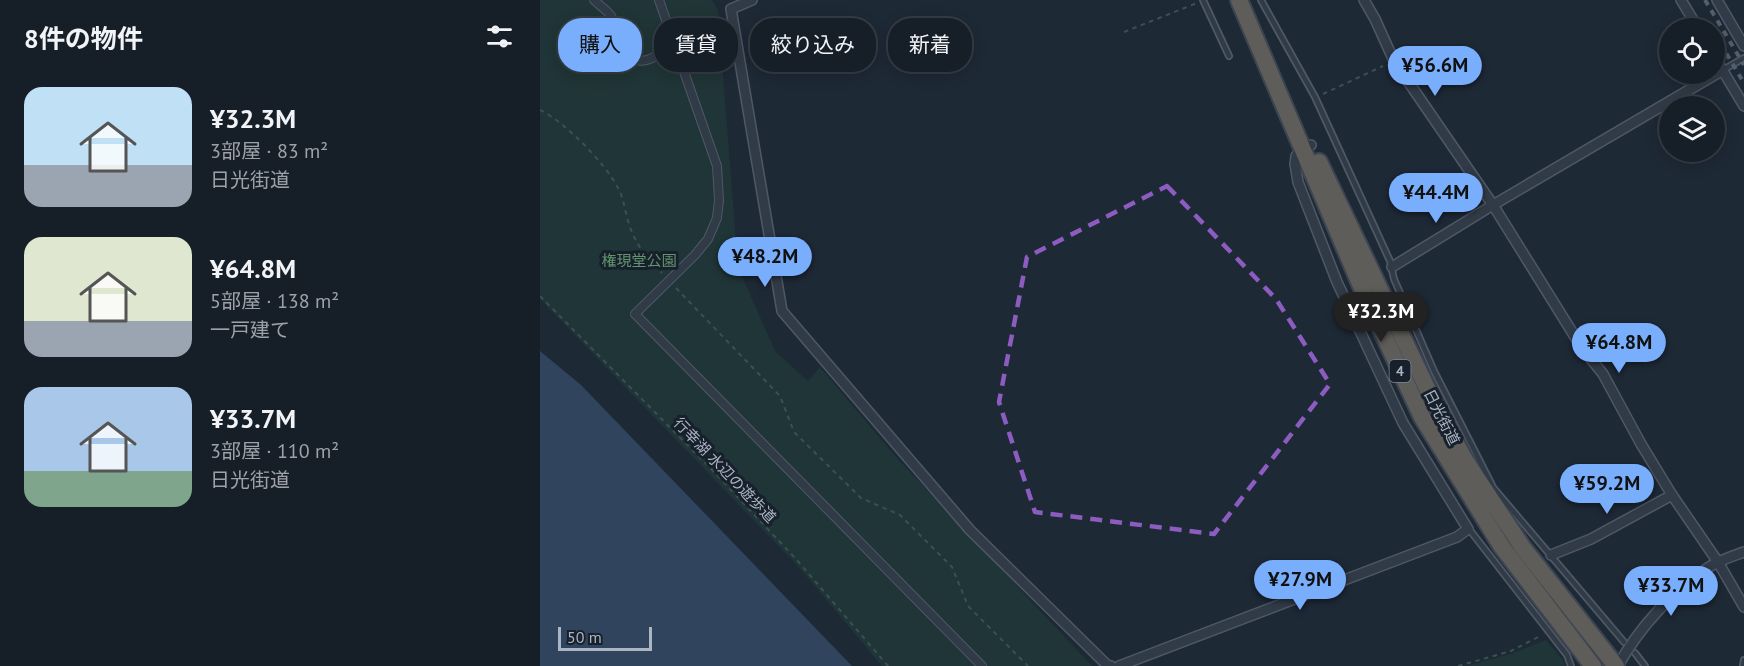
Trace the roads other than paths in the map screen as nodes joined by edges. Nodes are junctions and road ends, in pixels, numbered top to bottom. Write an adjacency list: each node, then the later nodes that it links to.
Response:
1 (594, 0): 14 (street)
2 (659, 0): 10 (street)
3 (752, 0): 35 (street)
4 (1203, 0): 13 (lane)
5 (1239, 0): 21 (highway, 日光街道 / 4)
6 (1260, 0): 23 (lane)
7 (1364, 0): 22 (street)
8 (1681, 0): 11 (street)
9 (1717, 0): 12 (street)
10 (666, 18)
11 (1692, 18)
12 (1744, 46)
13 (1230, 56)
14 (654, 58)
15 (1744, 58): 16 (lane)
16 (1725, 69)
17 (685, 72): 34 (street)
18 (1725, 73): 20 (street)
19 (1699, 84): 22 (street)
20 (1744, 106)
21 (1306, 147): 24 (highway, 日光街道 / 4); 26 (street); 38 (highway, 日光街道 / 4)
22 (1493, 205): 23 (street); 25 (street)
23 (1392, 267): 24 (lane)
24 (1488, 487): 28 (lane); 39 (highway, 日光街道 / 4)
25 (1672, 495): 28 (street); 29 (street)
26 (1468, 529): 36 (street); 37 (lane)
27 (1744, 552): 29 (street)
28 (1551, 555): 31 (lane)
29 (1718, 562): 30 (street); 39 (street)
30 (1744, 606)
31 (1624, 642)
32 (1635, 653): 40 (lane)
33 (1744, 660): 41 (lane)
34 (982, 666)
35 (1110, 666)
36 (1119, 666)
37 (1571, 666)
38 (1593, 666)
39 (1617, 666)
40 (1645, 666)
41 (1743, 666)

